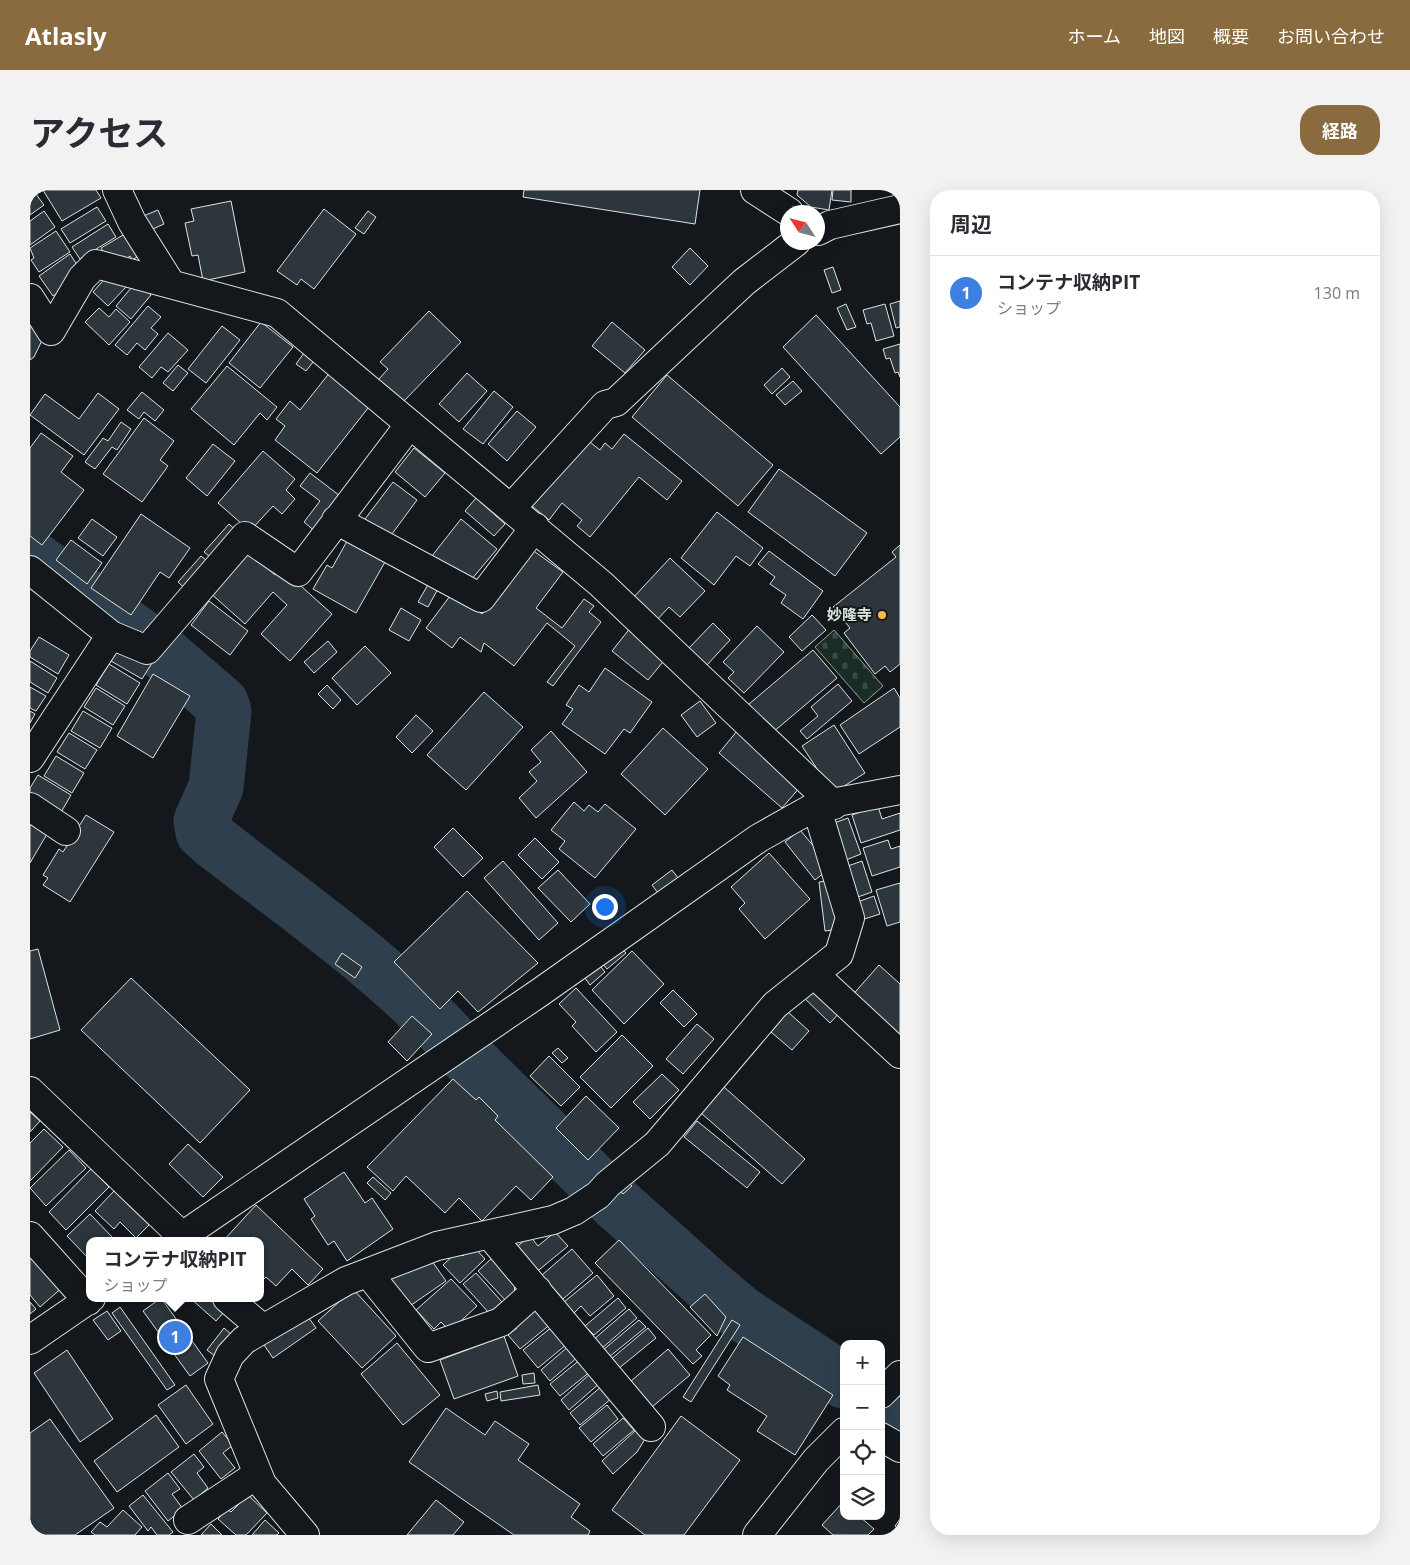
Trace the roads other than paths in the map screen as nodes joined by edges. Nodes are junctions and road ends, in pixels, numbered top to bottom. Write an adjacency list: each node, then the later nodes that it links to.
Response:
1 (117, 190): 5 (street)
2 (900, 209): 3 (street)
3 (825, 228)
4 (786, 250): 8 (street)
5 (171, 284): 6 (street); 7 (street)
6 (30, 298)
7 (410, 424): 8 (street); 9 (street)
8 (512, 508): 10 (street)
9 (336, 520): 10 (street); 12 (street)
10 (535, 527): 15 (street)
11 (30, 570): 12 (street)
12 (112, 635): 13 (street)
13 (30, 758)
14 (900, 790): 15 (street)
15 (825, 806): 18 (street); 24 (street)
16 (30, 807): 17 (street)
17 (66, 831)
18 (814, 974): 19 (street); 21 (street)
19 (900, 1054)
20 (30, 1091): 23 (street)
21 (490, 1235): 25 (street); 26 (street)
22 (30, 1236): 27 (street)
23 (177, 1237)
24 (179, 1237)
25 (368, 1273): 26 (street); 30 (street)
26 (536, 1290): 32 (street)
27 (86, 1296)
28 (86, 1301): 31 (street)
29 (232, 1302): 30 (street)
30 (262, 1328): 36 (street)
31 (30, 1340)
32 (651, 1427)
33 (840, 1436): 39 (street)
34 (885, 1439): 35 (street)
35 (900, 1448)
36 (258, 1474): 37 (street); 38 (street)
37 (188, 1520)
38 (305, 1535)
39 (757, 1535)

